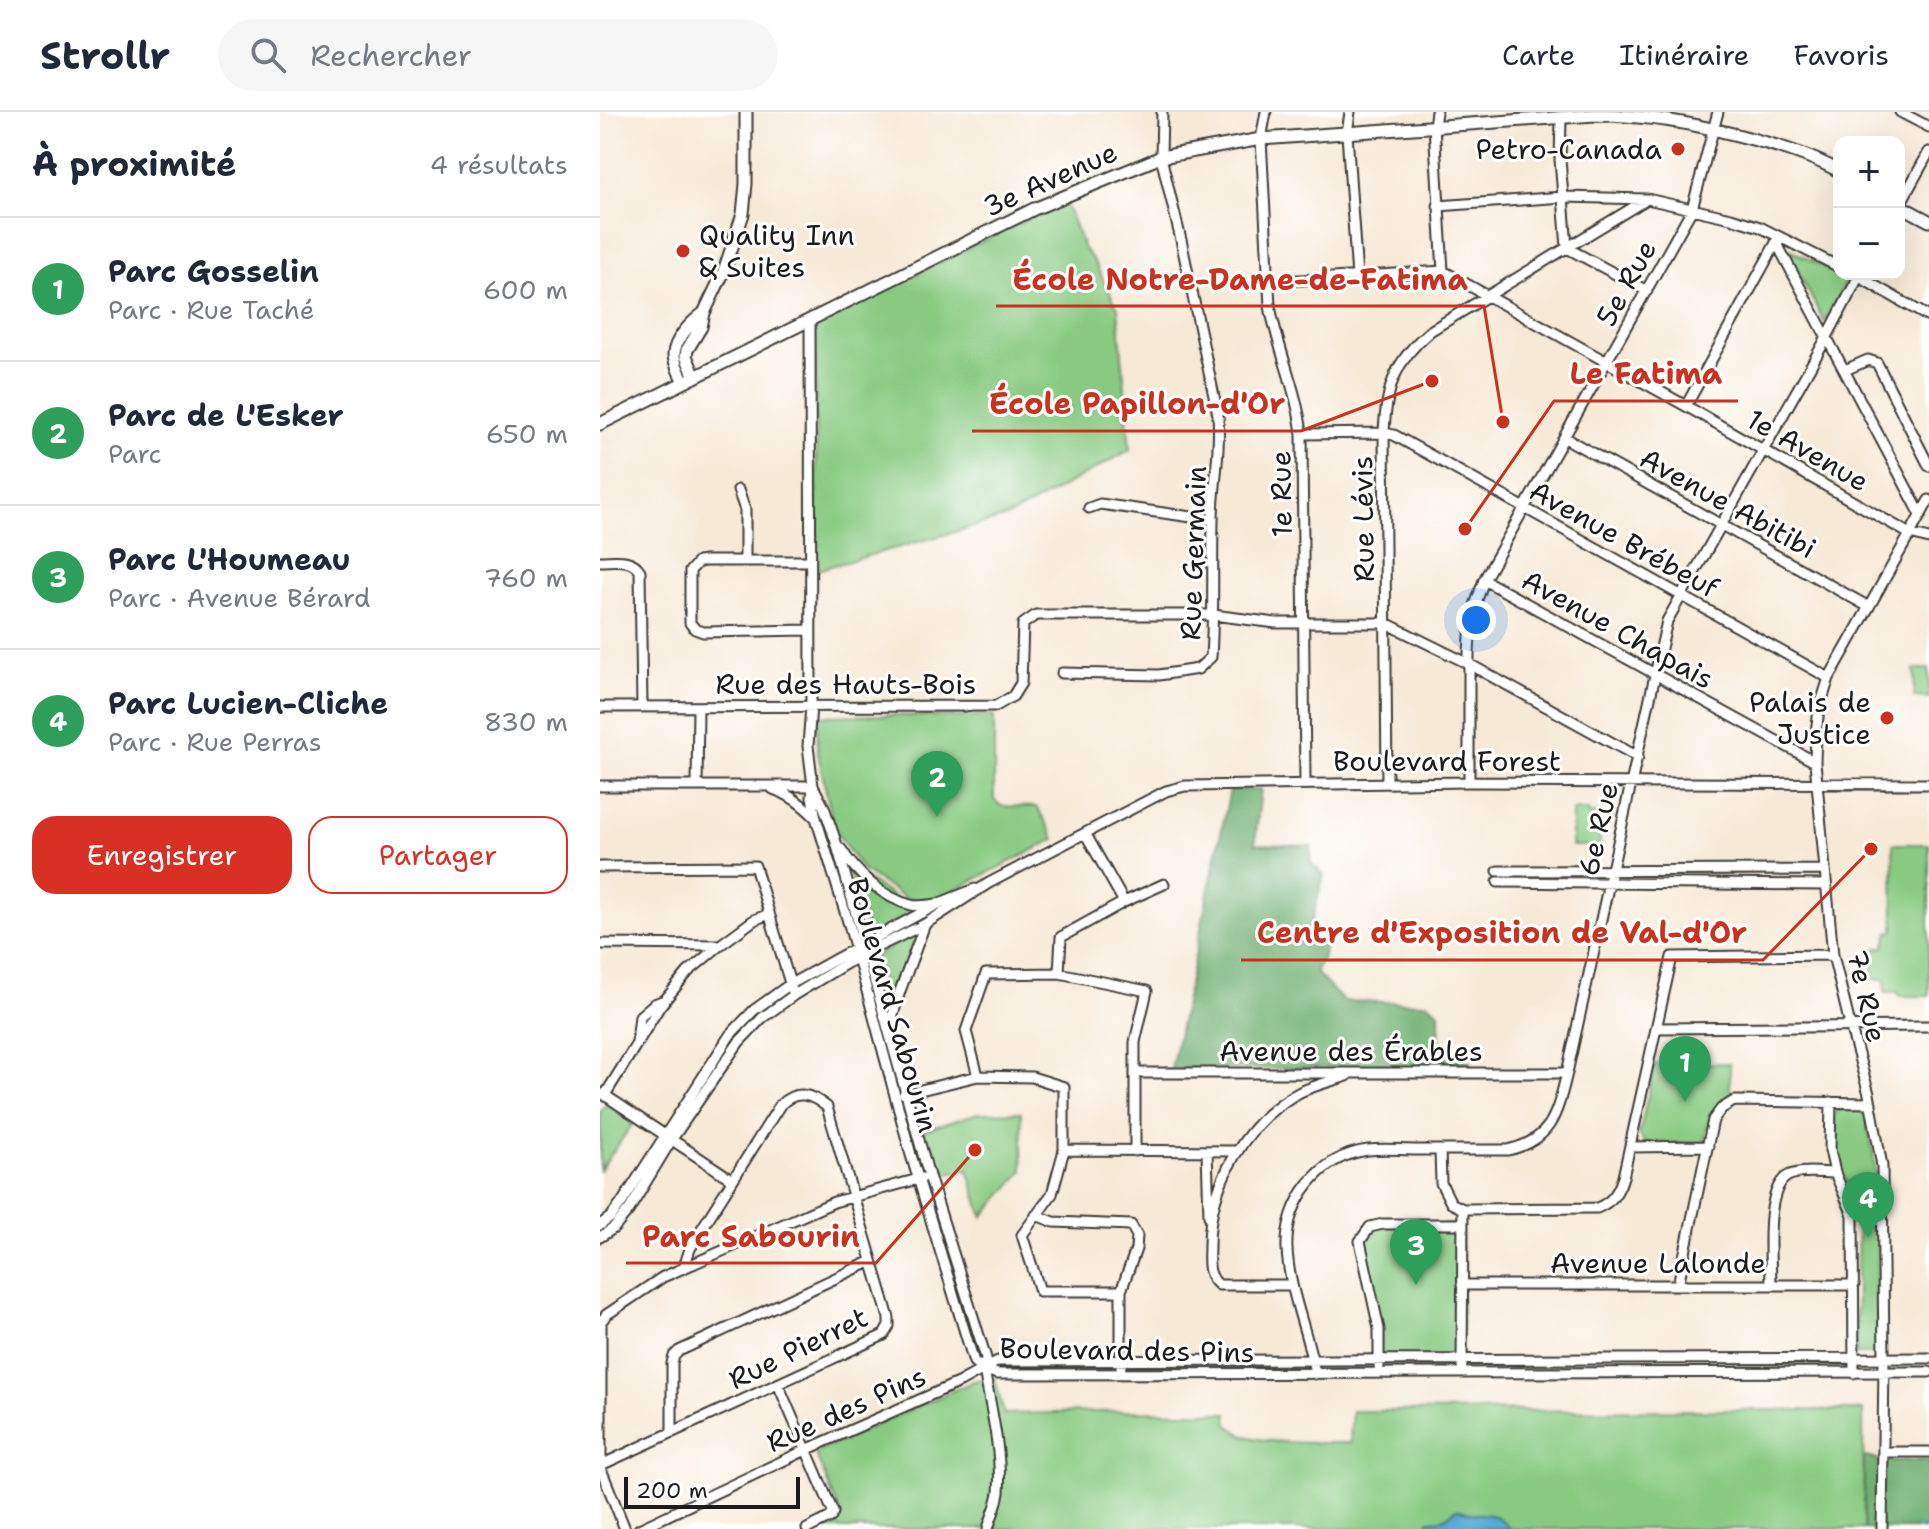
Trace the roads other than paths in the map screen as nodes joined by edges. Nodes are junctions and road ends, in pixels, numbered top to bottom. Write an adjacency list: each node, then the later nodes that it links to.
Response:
1 (746, 112): 40 (main road)
2 (1162, 112): 16 (street, Rue Germain)
3 (1266, 112): 14 (street, 1e Rue)
4 (1350, 112): 13 (street)
5 (1436, 112): 10 (street)
6 (1718, 112): 12 (street, 5e Rue)
7 (1900, 112): 11 (street)
8 (1621, 114): 9 (main road, 3e Avenue); 12 (main road, 3e Avenue)
9 (1561, 119): 10 (main road, 3e Avenue); 19 (street)
10 (1434, 126): 13 (main road, 3e Avenue); 21 (street)
11 (1929, 127)
12 (1714, 129): 17 (main road, 3e Avenue); 23 (street, 5e Rue)
13 (1347, 134): 14 (main road, 3e Avenue); 29 (street)
14 (1261, 139): 16 (main road, 3e Avenue); 32 (street, 1e Rue)
15 (1929, 152): 18 (street)
16 (1161, 157): 36 (main road, 3e Avenue); 53 (street, Rue Germain)
17 (1833, 168)
18 (1905, 194)
19 (1563, 197): 20 (street); 21 (street); 26 (street)
20 (1647, 199): 23 (street); 26 (street, Rue Lévis)
21 (1438, 206): 28 (street)
22 (1905, 208): 24 (main road)
23 (1692, 209): 25 (street); 33 (street, 5e Rue)
24 (1929, 221)
25 (1778, 239): 27 (street); 37 (street); 41 (street)
26 (1567, 248): 33 (street); 34 (street, Rue Lévis)
27 (1833, 264)
28 (1443, 271): 29 (street); 34 (street, 1e Avenue)
29 (1357, 277): 32 (street)
30 (1855, 280): 37 (street, 6e Rue)
31 (1866, 280): 35 (street)
32 (1268, 282): 44 (street, 1e Rue)
33 (1647, 291): 38 (street, 5e Rue)
34 (1489, 295): 38 (street, 1e Avenue); 43 (street, Rue Lévis)
35 (1929, 317)
36 (810, 320): 40 (main road, 3e Avenue); 59 (street, Boulevard Sabourin)
37 (1827, 337): 39 (street); 46 (street, 6e Rue)
38 (1607, 363): 41 (street, 1e Avenue); 45 (street, 5e Rue)
39 (1845, 370): 47 (street); 52 (street)
40 (689, 379): 42 (main road, 3e Avenue)
41 (1686, 406): 46 (street, 1e Avenue)
42 (600, 424)
43 (1384, 433): 44 (street, Avenue Brébeuf); 51 (street, Avenue Brébeuf); 65 (street, Rue Lévis)
44 (1302, 434): 64 (street, 1e Rue)
45 (1565, 438): 51 (street, 5e Rue); 54 (street, Avenue Abitibi)
46 (1763, 450): 54 (street, 6e Rue); 55 (street, 1e Avenue)
47 (1929, 466)
48 (738, 490): 58 (street)
49 (1929, 500): 52 (street, 7e Rue)
50 (1089, 508): 53 (street)
51 (1525, 509): 60 (street, 5e Rue); 61 (street, Avenue Brébeuf)
52 (1921, 515): 55 (street, 7e Rue)
53 (1213, 520): 63 (street, Rue Germain)
54 (1721, 524): 61 (street, 6e Rue); 62 (street, Avenue Abitibi)
55 (1910, 534): 56 (street, 1e Avenue); 62 (street, 7e Rue)
56 (1929, 539)
57 (600, 561): 73 (street)
58 (745, 561): 59 (street); 66 (street)
59 (810, 561): 66 (street, Boulevard Sabourin)
60 (1484, 580): 67 (street, 5e Rue); 69 (street, Avenue Chapais)
61 (1681, 595): 69 (street, 6e Rue); 70 (street, Avenue Brébeuf)
62 (1869, 607): 70 (street, 7e Rue)
63 (1213, 615): 64 (street); 68 (street, Rue Germain); 71 (street, Rue des Hauts-Bois)
64 (1304, 623): 65 (street); 80 (street, 1e Rue)
65 (1386, 623): 67 (street); 79 (street, Rue Lévis)
66 (810, 630): 71 (street, Boulevard Sabourin)
67 (1469, 664): 75 (street); 77 (street, 5e Rue)
68 (1062, 673)
69 (1654, 675): 75 (street, 6e Rue); 76 (street, Avenue Chapais)
70 (1829, 678): 76 (street, 7e Rue)
71 (811, 706): 74 (street, Rue des Hauts-Bois); 86 (street, Boulevard Sabourin)
72 (600, 707): 73 (street, Rue des Hauts-Bois)
73 (642, 707): 74 (street, Rue des Hauts-Bois)
74 (698, 707): 84 (street, Rue des Hauts-Bois)
75 (1638, 757): 78 (street, 6e Rue)
76 (1815, 762): 81 (street, 7e Rue)
77 (1469, 782): 78 (street, Boulevard Forest); 79 (street, Boulevard Forest)
78 (1632, 782): 81 (street, Boulevard Forest); 91 (street, 6e Rue)
79 (1387, 783): 80 (street, Boulevard Forest)
80 (1305, 784): 88 (street, Boulevard Forest)
81 (1816, 784): 82 (street, Boulevard Forest); 92 (street, 7e Rue)
82 (1929, 784)
83 (600, 786): 84 (street)
84 (697, 786): 85 (street)
85 (758, 786): 86 (street); 87 (street)
86 (813, 786): 87 (street, Boulevard Sabourin); 89 (street, Boulevard Sabourin)
87 (816, 818): 105 (street, Boulevard Sabourin)
88 (1085, 833): 95 (street, Boulevard Forest); 99 (street)
89 (836, 842): 100 (street); 105 (street, Boulevard Sabourin)
90 (600, 867): 101 (street)
91 (1611, 870): 92 (street); 93 (street); 96 (street, 6e Rue)
92 (1824, 870): 98 (street, 7e Rue)
93 (1498, 871)
94 (1498, 882): 96 (street)
95 (989, 883): 100 (street, Boulevard Forest); 102 (street, Boulevard Forest)
96 (1608, 883): 98 (street); 116 (street, 6e Rue)
97 (1164, 884): 99 (street)
98 (1826, 885): 106 (street, 7e Rue)
99 (1124, 902): 107 (street)
100 (940, 903): 105 (street, Boulevard Forest)
101 (769, 914): 104 (street); 108 (street)
102 (925, 924): 105 (street, Boulevard Forest); 112 (street)
103 (600, 944): 104 (street)
104 (720, 945): 118 (street)
105 (861, 950): 108 (street, Boulevard Forest); 109 (street, Boulevard Forest); 112 (street, Boulevard Sabourin); 119 (street, Boulevard Sabourin)
106 (1833, 955): 110 (street, 7e Rue); 113 (street)
107 (1059, 973): 114 (street); 117 (street)
108 (789, 985): 109 (street); 122 (street, Boulevard Forest)
109 (794, 995): 122 (street, Boulevard Forest)
110 (1850, 1025): 111 (street); 113 (street); 121 (street, 7e Rue)
111 (1929, 1026)
112 (889, 1028): 119 (street, Boulevard Sabourin)
113 (1657, 1028): 124 (street)
114 (1136, 1073): 115 (street, Avenue des Érables); 127 (street)
115 (1355, 1073): 116 (street, Avenue des Érables); 129 (street)
116 (1567, 1073): 126 (street, 6e Rue)
117 (978, 1076): 119 (street); 125 (street)
118 (603, 1094): 122 (street)
119 (902, 1094): 131 (street, Boulevard Sabourin)
120 (1831, 1102): 121 (street); 123 (street); 130 (street)
121 (1871, 1103): 149 (street, 7e Rue)
122 (668, 1136): 132 (street); 137 (street, Boulevard Forest); 139 (street, Boulevard Forest)
123 (1708, 1146): 124 (street); 144 (street)
124 (1630, 1147): 134 (street)
125 (1064, 1150): 127 (street); 135 (street)
126 (1440, 1150): 134 (street); 142 (street, 6e Rue)
127 (1135, 1151): 128 (street)
128 (1207, 1151): 129 (street); 138 (street)
129 (1238, 1151): 138 (street)
130 (1835, 1173): 145 (street); 146 (street)
131 (924, 1177): 133 (street); 156 (street, Boulevard Sabourin)
132 (731, 1179): 133 (street, Rue Pierret); 141 (street, Rue Pierret)
133 (854, 1197): 140 (street, Rue Pierret); 141 (street)
134 (1463, 1209): 136 (street)
135 (1036, 1215): 147 (street); 147 (street)
136 (1462, 1224): 143 (street); 155 (street)
137 (600, 1225)
138 (1209, 1229): 142 (street)
139 (600, 1237)
140 (872, 1261): 165 (street, Rue Pierret); 166 (street)
141 (684, 1267): 170 (street)
142 (1292, 1285): 154 (street, 6e Rue)
143 (1462, 1285): 144 (street, Avenue Lalonde); 152 (street)
144 (1678, 1285): 145 (street, Avenue Lalonde)
145 (1771, 1285): 146 (street, Avenue Lalonde)
146 (1854, 1285): 148 (street)
147 (1121, 1291): 153 (street)
148 (1853, 1358): 149 (street, Boulevard des Pins); 151 (street, Boulevard des Pins); 159 (street)
149 (1884, 1358): 150 (street, Boulevard des Pins); 160 (street, 7e Rue)
150 (1929, 1358)
151 (1656, 1359): 152 (street, Boulevard des Pins); 158 (street)
152 (1462, 1360): 155 (street, Boulevard des Pins); 164 (street)
153 (1121, 1361): 154 (street, Boulevard des Pins); 156 (street, Boulevard des Pins); 161 (street)
154 (1313, 1361): 155 (street, Boulevard des Pins); 162 (street, 6e Rue)
155 (1379, 1361): 163 (street)
156 (984, 1369): 161 (street, Boulevard des Pins); 167 (street, Rue des Pins); 174 (street, Boulevard Sabourin)
157 (1929, 1372): 160 (street, Boulevard des Pins)
158 (1656, 1373): 159 (street, Boulevard des Pins); 164 (street, Boulevard des Pins)
159 (1854, 1373): 160 (street, Boulevard des Pins)
160 (1884, 1373): 168 (street, 7e Rue)
161 (1122, 1374): 162 (street, Boulevard des Pins)
162 (1315, 1374): 163 (street, Boulevard des Pins)
163 (1379, 1374): 164 (street, Boulevard des Pins)
164 (1462, 1374)
165 (778, 1384): 166 (street, Rue Pierret); 167 (street)
166 (672, 1432): 170 (street, Rue Pierret)
167 (808, 1449): 172 (street, Rue des Pins); 173 (street)
168 (1884, 1452): 169 (street); 175 (street, 7e Rue)
169 (1929, 1452)
170 (601, 1465): 171 (street)
171 (625, 1529)
172 (639, 1529)
173 (807, 1529)
174 (988, 1529)
175 (1882, 1529)

